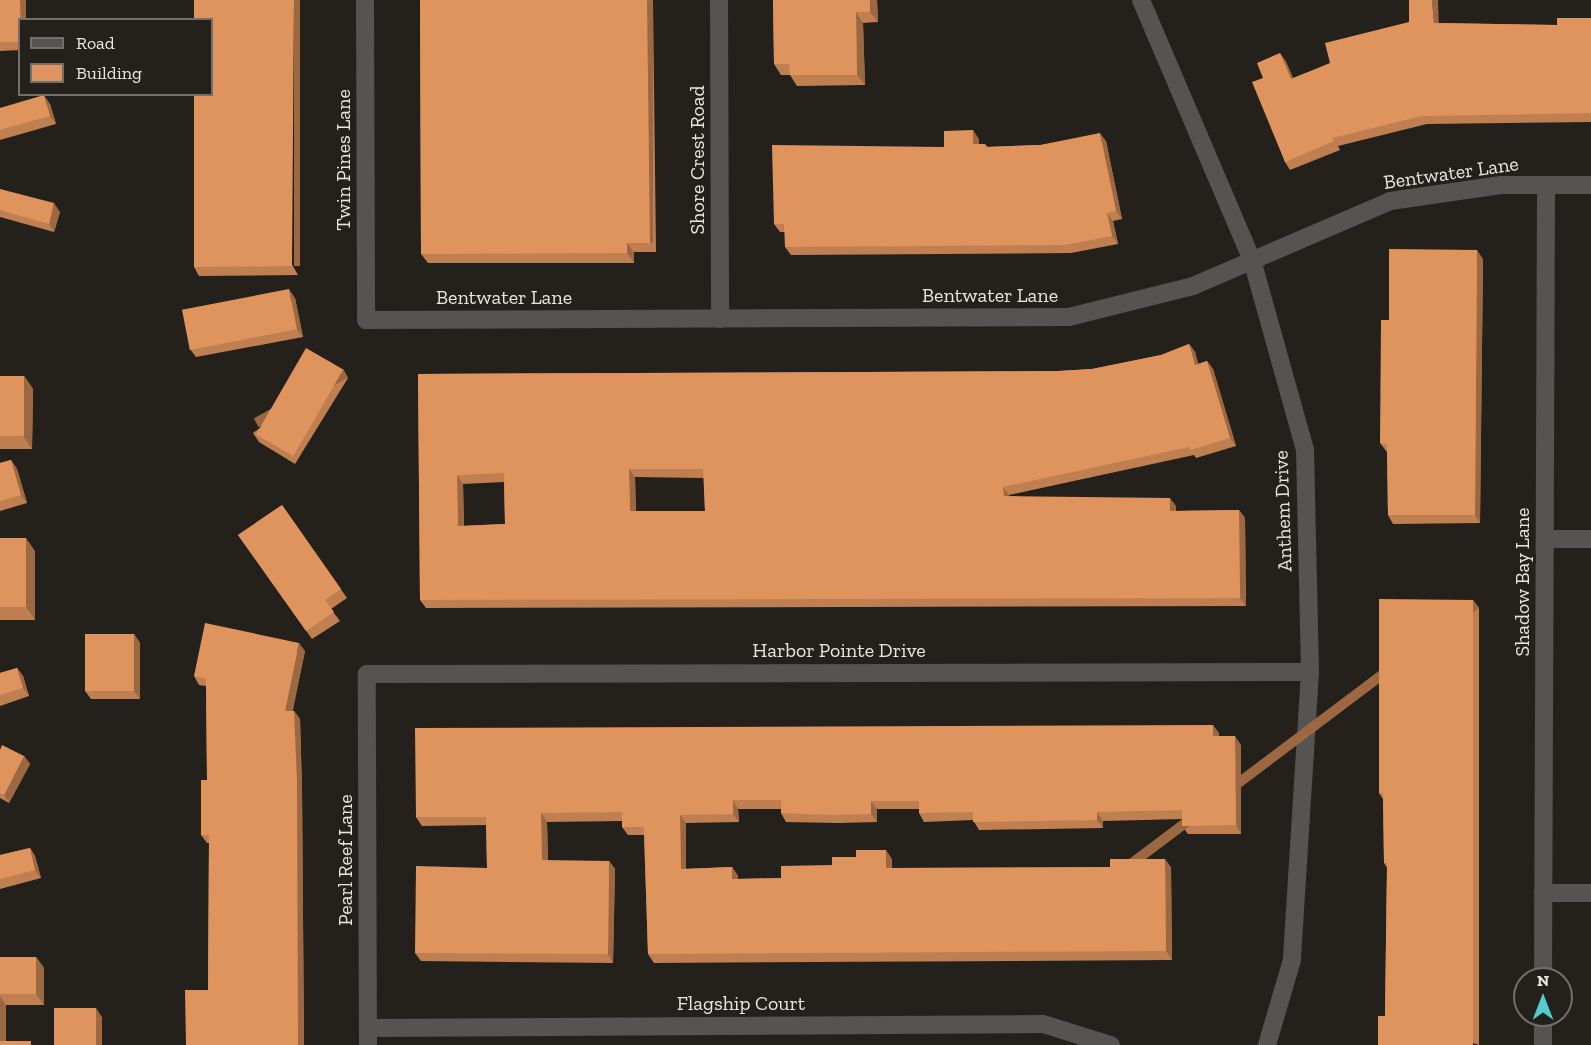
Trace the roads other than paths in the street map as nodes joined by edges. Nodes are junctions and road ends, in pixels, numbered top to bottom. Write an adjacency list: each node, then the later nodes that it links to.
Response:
1 (365, 0): 8 (street, Twin Pines Lane)
2 (719, 0): 7 (street, Shore Crest Road)
3 (1141, 0): 6 (street, Anthem Drive)
4 (1546, 185): 5 (street, Bentwater Lane); 6 (street, Bentwater Lane); 9 (street, Shadow Bay Lane)
5 (1591, 185)
6 (1252, 260): 7 (street, Bentwater Lane); 11 (street, Anthem Drive)
7 (720, 319): 8 (street, Bentwater Lane)
8 (366, 320)
9 (1545, 539): 10 (street); 13 (street, Shadow Bay Lane)
10 (1591, 539)
11 (1310, 672): 12 (street, Harbor Pointe Drive); 19 (street, Anthem Drive)
12 (367, 674): 17 (street, Pearl Reef Lane)
13 (1543, 893): 14 (street); 15 (street, Shadow Bay Lane)
14 (1591, 893)
15 (1543, 967)
16 (1543, 1027): 20 (street)
17 (368, 1037): 18 (street, Flagship Court)
18 (1111, 1045)
19 (1267, 1045)
20 (1544, 1045)

